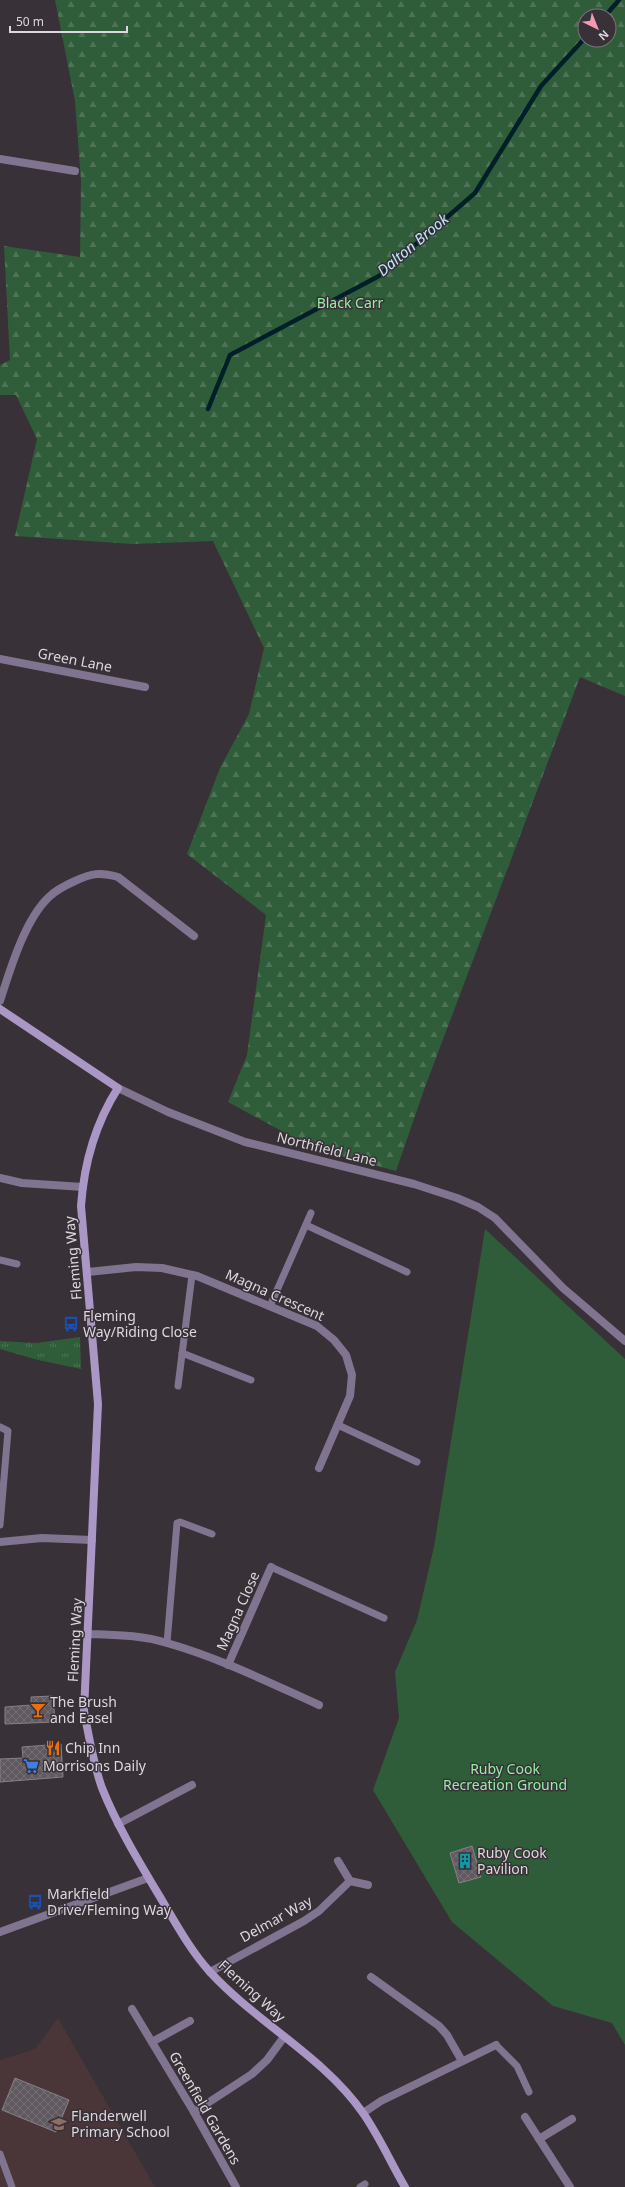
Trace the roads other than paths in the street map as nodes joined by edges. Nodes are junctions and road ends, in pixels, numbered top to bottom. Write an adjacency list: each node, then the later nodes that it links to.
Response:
1 (0, 159): 2 (street)
2 (74, 171)
3 (0, 659): 4 (street, Green Lane)
4 (145, 687)
5 (194, 936): 6 (street)
6 (0, 1001)
7 (0, 1009): 8 (street, Northfield Lane)
8 (118, 1088): 10 (street, Fleming Way); 19 (street, Northfield Lane)
9 (0, 1178): 10 (street)
10 (83, 1187): 15 (street, Fleming Way)
11 (311, 1213): 12 (lane)
12 (306, 1225): 16 (lane); 18 (lane)
13 (0, 1260): 14 (lane)
14 (17, 1264)
15 (88, 1272): 17 (street, Magna Crescent); 29 (street, Fleming Way)
16 (407, 1272)
17 (192, 1275): 18 (street, Magna Crescent); 20 (lane)
18 (270, 1306): 23 (street, Magna Crescent)
19 (625, 1342)
20 (182, 1352): 21 (lane); 22 (lane)
21 (251, 1380)
22 (178, 1386)
23 (338, 1425): 25 (lane); 26 (street, Magna Crescent)
24 (0, 1427): 27 (lane)
25 (417, 1462)
26 (319, 1468)
27 (0, 1525)
28 (212, 1534): 34 (lane)
29 (92, 1540): 30 (street); 33 (street, Fleming Way)
30 (0, 1542)
31 (271, 1567): 32 (lane); 35 (street, Magna Close)
32 (384, 1618)
33 (89, 1634): 34 (street, Magna Close); 38 (street, Fleming Way)
34 (167, 1643): 35 (street, Magna Close)
35 (228, 1665): 36 (street, Magna Close)
36 (319, 1705)
37 (192, 1785): 38 (street)
38 (118, 1824): 40 (street, Fleming Way)
39 (338, 1862): 41 (street)
40 (148, 1878): 43 (street); 44 (street, Fleming Way)
41 (350, 1881): 42 (street); 44 (street, Delmar Way)
42 (368, 1885)
43 (0, 1932)
44 (210, 1972): 48 (street, Fleming Way)
45 (371, 1977): 51 (street)
46 (132, 2009): 49 (street, Greenfield Gardens)
47 (190, 2021): 49 (street, Greenfield Gardens)
48 (284, 2037): 53 (street); 54 (street, Fleming Way)
49 (152, 2042): 53 (street, Greenfield Gardens)
50 (496, 2045): 51 (street); 52 (lane)
51 (462, 2062): 54 (street)
52 (529, 2092)
53 (194, 2112): 60 (street, Greenfield Gardens)
54 (363, 2113): 61 (street, Fleming Way)
55 (525, 2117): 57 (street)
56 (572, 2119): 57 (street)
57 (539, 2139): 62 (street)
58 (0, 2154): 59 (lane)
59 (12, 2187)
60 (236, 2187)
61 (405, 2187)
62 (570, 2187)

